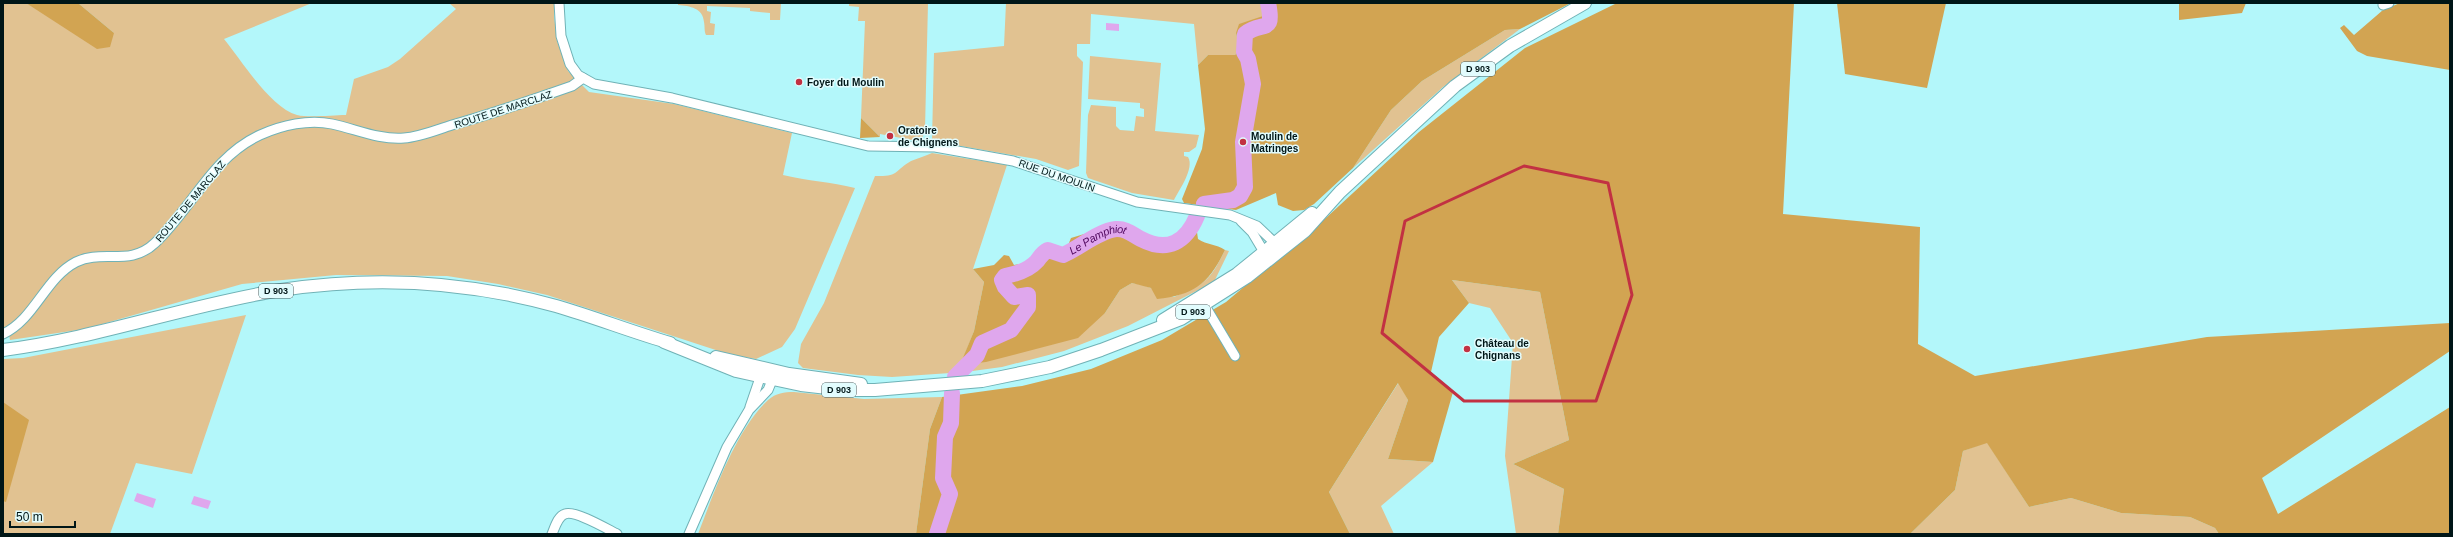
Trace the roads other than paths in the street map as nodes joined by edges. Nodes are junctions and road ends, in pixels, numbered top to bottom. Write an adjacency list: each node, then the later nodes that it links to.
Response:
1 (559, 3): 3 (street)
2 (1585, 3): 5 (main road, D 903)
3 (583, 78): 4 (street, RUE DU MOULIN); 8 (street, ROUTE DE MARCLAZ)
4 (1238, 219): 5 (street, RUE DU MOULIN); 6 (street, RUE DU MOULIN)
5 (1279, 247): 6 (main road, D 903)
6 (1267, 256): 7 (main road, D 903)
7 (1202, 301): 10 (street); 12 (main road, D 903)
8 (3, 334)
9 (3, 350): 11 (main road, D 903)
10 (1235, 356)
11 (761, 373): 12 (main road, D 903); 13 (street)
12 (775, 376): 13 (street)
13 (749, 410): 16 (street)
14 (552, 534): 15 (street)
15 (617, 534)
16 (689, 534)

